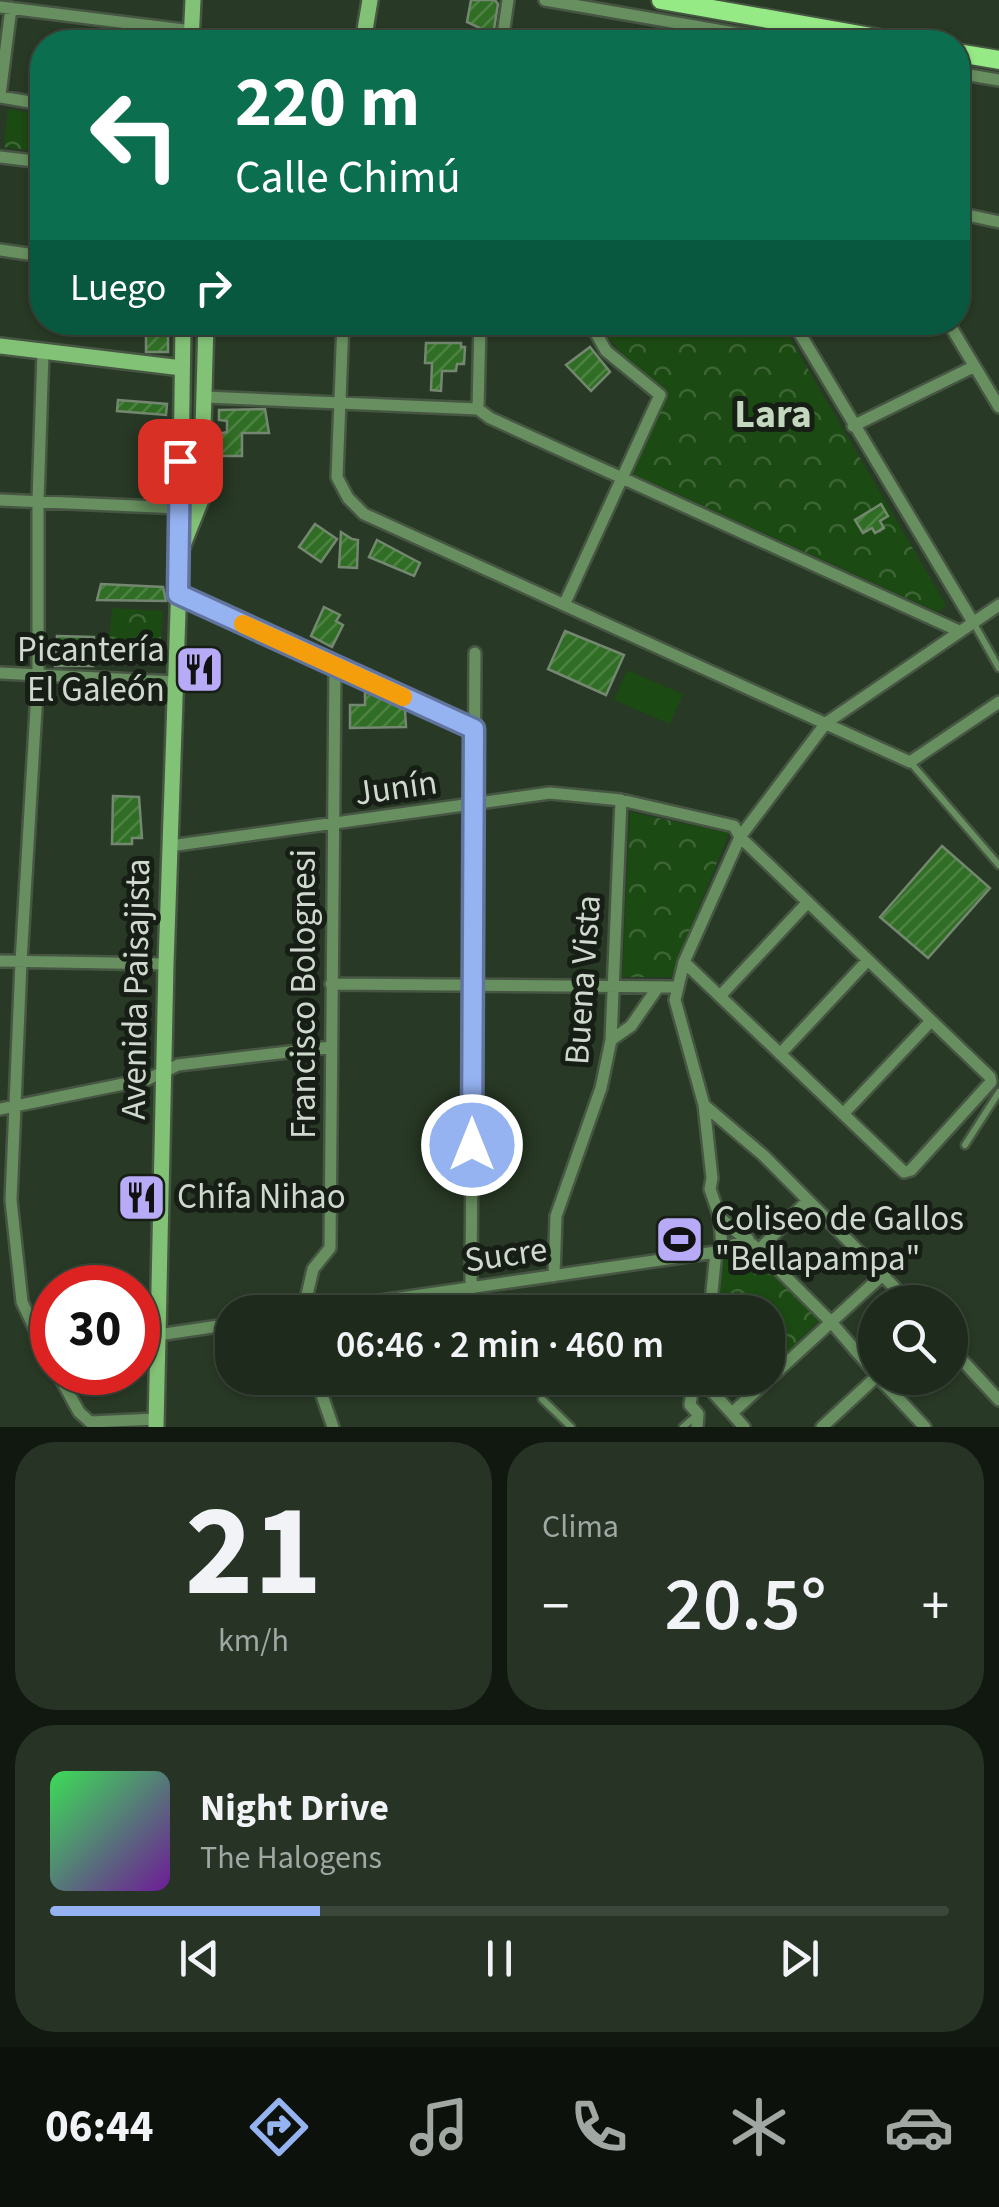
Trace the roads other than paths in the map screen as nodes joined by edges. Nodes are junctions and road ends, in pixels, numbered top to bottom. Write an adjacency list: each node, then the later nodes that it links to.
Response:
1 (62, 0): 9 (street)
2 (193, 0): 11 (main road)
3 (370, 0): 12 (main road)
4 (508, 0): 13 (street)
5 (545, 0): 14 (street)
6 (661, 0): 8 (main road)
7 (6, 8): 9 (street); 22 (street)
8 (726, 12): 15 (street); 16 (street); 17 (main road)
9 (60, 14): 10 (street)
10 (152, 30)
11 (192, 30)
12 (364, 30)
13 (504, 30)
14 (685, 30)
15 (716, 30)
16 (729, 30)
17 (830, 30)
18 (970, 55): 19 (main road)
19 (999, 60)
20 (970, 75): 21 (street)
21 (999, 80)
22 (0, 96): 23 (street)
23 (30, 102)
24 (0, 157): 25 (street)
25 (30, 161)
26 (970, 216): 27 (street)
27 (999, 222)
28 (0, 250): 29 (street)
29 (30, 254)
30 (183, 335): 40 (main road, Avenida Paisajista)
31 (206, 335): 41 (main road)
32 (343, 335): 42 (street)
33 (480, 335): 44 (street)
34 (597, 335): 46 (street)
35 (800, 335): 45 (street)
36 (956, 335): 39 (street)
37 (0, 346): 38 (main road)
38 (43, 352): 40 (main road); 48 (street)
39 (974, 366): 43 (street); 45 (street)
40 (182, 368): 49 (main road, Avenida Paisajista)
41 (205, 396): 42 (street); 50 (main road)
42 (340, 403): 44 (street); 52 (street)
43 (999, 407)
44 (478, 409): 46 (street)
45 (853, 426): 54 (street)
46 (621, 480): 52 (street); 55 (street)
47 (0, 500): 48 (street)
48 (38, 501): 49 (street); 60 (street)
49 (180, 508): 50 (main road, Avenida Paisajista)
50 (180, 553): 51 (main road, Avenida Paisajista)
51 (178, 594): 57 (street); 61 (main road, Avenida Paisajista)
52 (564, 605): 63 (street)
53 (999, 605): 54 (street)
54 (973, 622): 55 (street); 58 (lane)
55 (959, 631): 63 (street)
56 (475, 653): 64 (street)
57 (335, 666): 64 (street); 68 (street, Francisco Bolognesi)
58 (999, 668)
59 (0, 673): 60 (street)
60 (38, 675): 61 (street); 75 (street)
61 (176, 682): 70 (main road, Avenida Paisajista)
62 (996, 709): 65 (street)
63 (826, 723): 65 (street); 69 (street)
64 (474, 729): 67 (street)
65 (910, 762): 71 (lane)
66 (621, 800): 67 (street, Junín); 69 (street, Junín); 80 (street, Buena Vista)
67 (473, 805): 68 (street, Junín); 79 (street)
68 (333, 824): 70 (street, Junín); 78 (street, Francisco Bolognesi)
69 (740, 837): 72 (street, Junín); 76 (street)
70 (170, 846): 77 (main road, Avenida Paisajista)
71 (999, 865)
72 (808, 902): 73 (street, Junín); 83 (street)
73 (868, 960): 84 (street, Junín); 87 (street)
74 (0, 961): 75 (street)
75 (21, 962): 77 (street); 91 (street)
76 (684, 962): 82 (street); 83 (street)
77 (166, 964): 88 (main road, Avenida Paisajista)
78 (331, 984): 79 (street); 86 (street, Francisco Bolognesi)
79 (473, 986): 80 (street); 106 (street)
80 (615, 986): 81 (street); 85 (street, Buena Vista)
81 (658, 987): 82 (street); 85 (street)
82 (676, 987): 90 (street)
83 (720, 996): 87 (street)
84 (931, 1021): 93 (street); 93 (street, Junín)
85 (612, 1040): 104 (street, Buena Vista)
86 (330, 1047): 88 (street); 107 (street, Francisco Bolognesi)
87 (780, 1054): 93 (street)
88 (164, 1071): 91 (street); 102 (main road, Avenida Paisajista)
89 (999, 1092): 94 (lane)
90 (704, 1105): 95 (street); 97 (street)
91 (16, 1106): 92 (street); 96 (street)
92 (0, 1109)
93 (843, 1114)
94 (965, 1145)
95 (808, 1200): 99 (street); 103 (street)
96 (6, 1204): 110 (street)
97 (720, 1218): 98 (street); 100 (street)
98 (748, 1238): 99 (street); 100 (street, Sucre)
99 (759, 1250): 111 (street)
100 (719, 1251): 104 (street, Sucre); 109 (street)
101 (901, 1258): 103 (street)
102 (160, 1265)
103 (884, 1275): 105 (street); 111 (street)
104 (554, 1276): 106 (street, Sucre)
105 (893, 1285)
106 (471, 1288): 108 (street, Sucre)
107 (307, 1295)
108 (421, 1295)
109 (713, 1295)
110 (30, 1319)
111 (831, 1322): 114 (street); 126 (street)
112 (215, 1327): 113 (street)
113 (160, 1335)
114 (858, 1354)
115 (968, 1366): 125 (street)
116 (858, 1394): 134 (street)
117 (70, 1395): 128 (street)
118 (157, 1395): 128 (main road, Avenida Paisajista)
119 (322, 1395): 130 (street)
120 (692, 1395): 127 (street)
121 (716, 1395): 124 (street)
122 (894, 1395): 129 (street)
123 (542, 1399): 131 (lane)
124 (720, 1399): 126 (street); 127 (street)
125 (999, 1400)
126 (732, 1413): 133 (street)
127 (697, 1421): 132 (lane)
128 (156, 1423)
129 (923, 1426)
130 (333, 1427)
131 (571, 1427)
132 (683, 1427)
133 (744, 1427)
134 (822, 1427)

